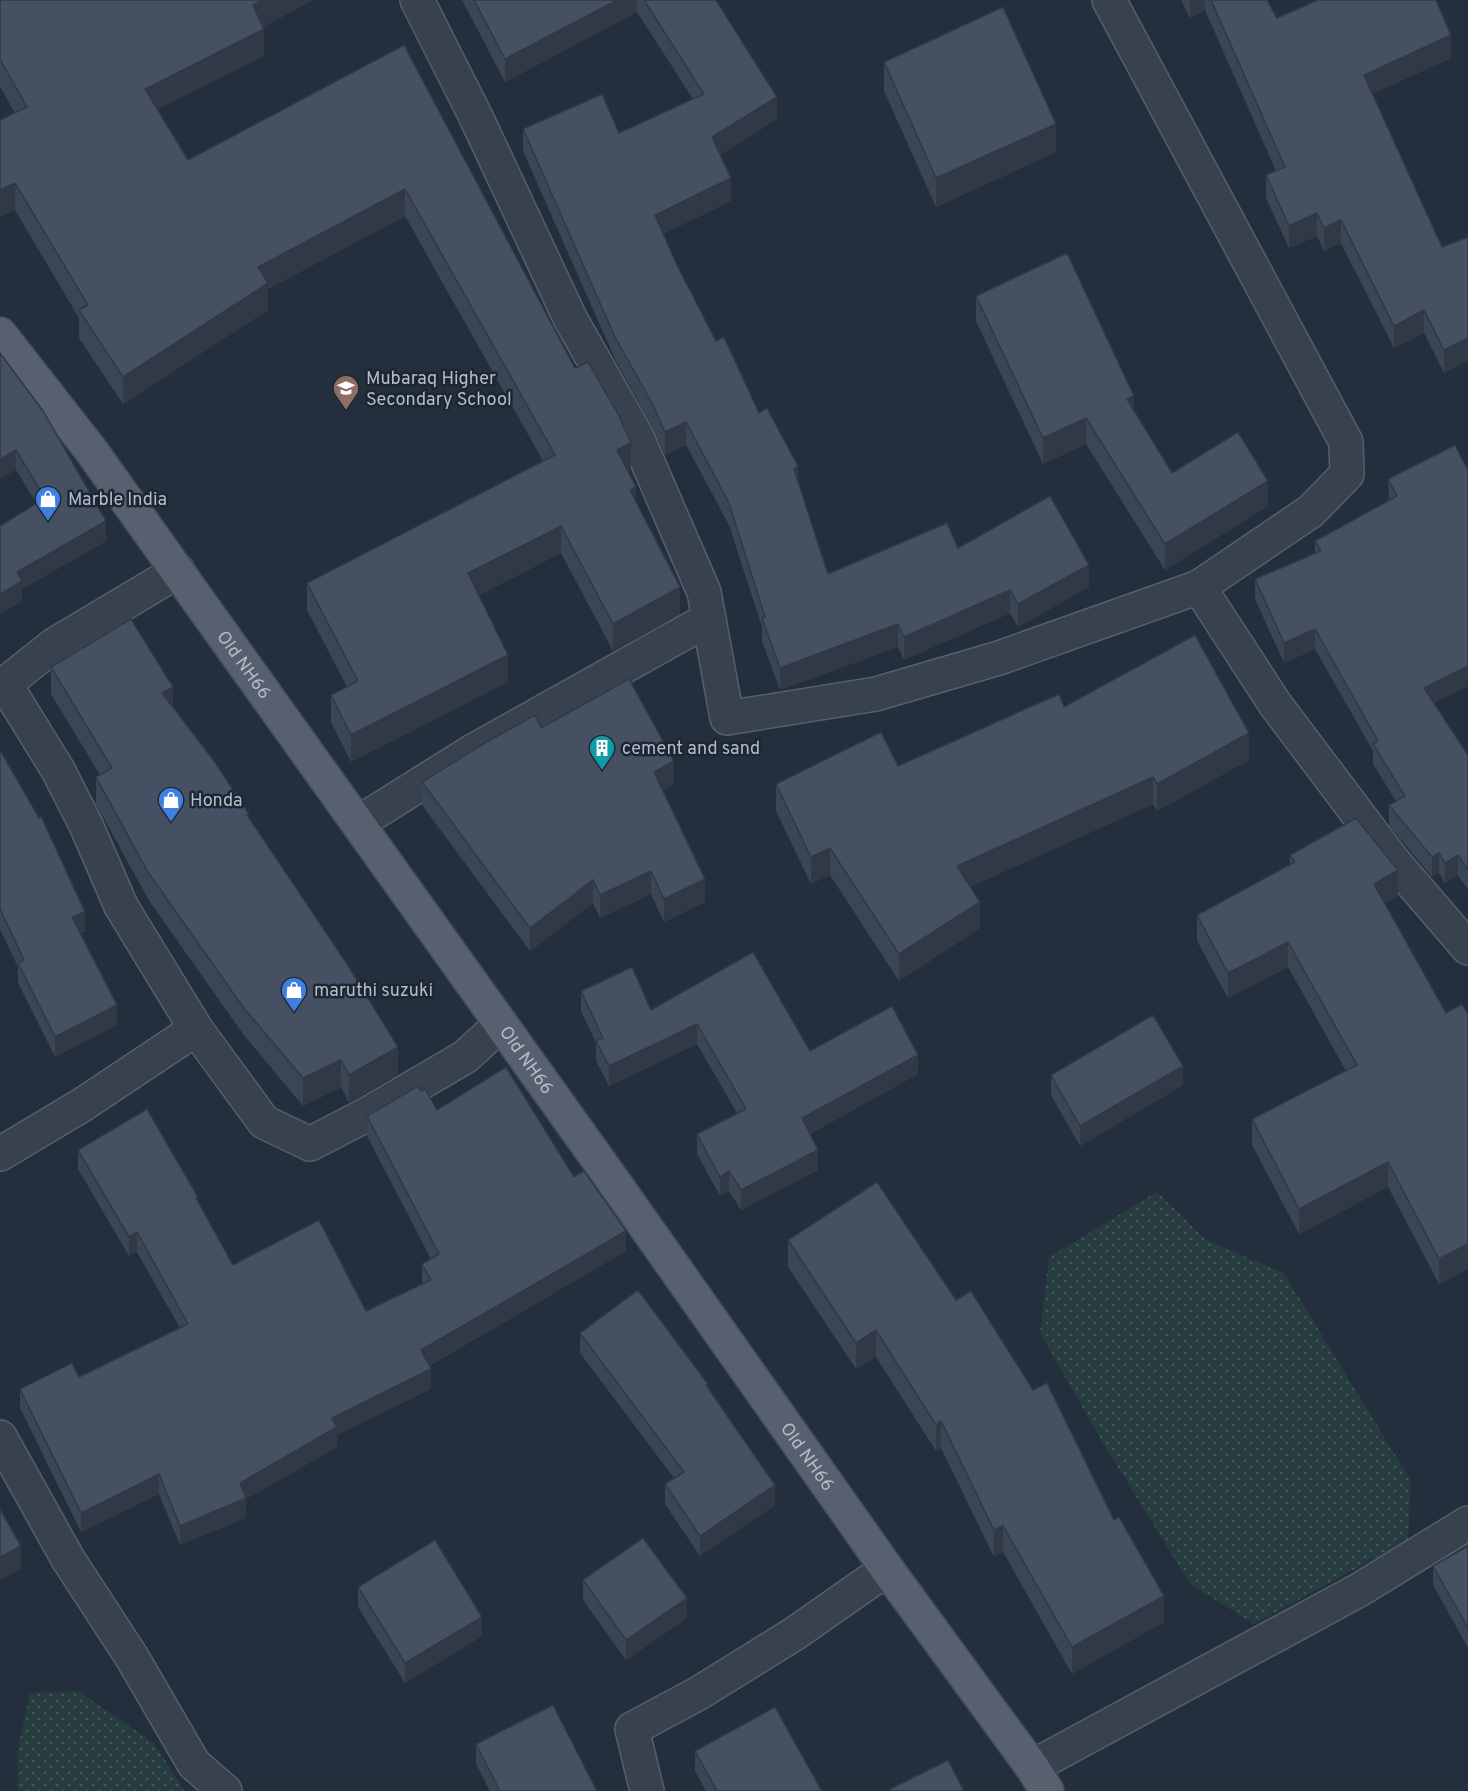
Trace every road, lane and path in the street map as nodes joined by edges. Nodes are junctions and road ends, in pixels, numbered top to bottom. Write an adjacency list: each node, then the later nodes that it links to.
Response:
1 (417, 0): 6 (street)
2 (1109, 0): 5 (street)
3 (0, 334): 4 (main road, Old NH66)
4 (178, 571): 7 (street); 8 (main road, Old NH66)
5 (1199, 587): 6 (street); 9 (street)
6 (709, 619): 8 (street)
7 (3, 680): 12 (street)
8 (358, 824): 11 (main road, Old NH66)
9 (1456, 913): 10 (street)
10 (1468, 948)
11 (501, 1024): 12 (street); 16 (main road, Old NH66)
12 (196, 1029): 13 (street)
13 (0, 1154)
14 (0, 1437): 18 (street)
15 (1468, 1523): 17 (street)
16 (887, 1569): 17 (main road, Old NH66); 19 (street)
17 (1040, 1779)
18 (225, 1791)
19 (647, 1791)

